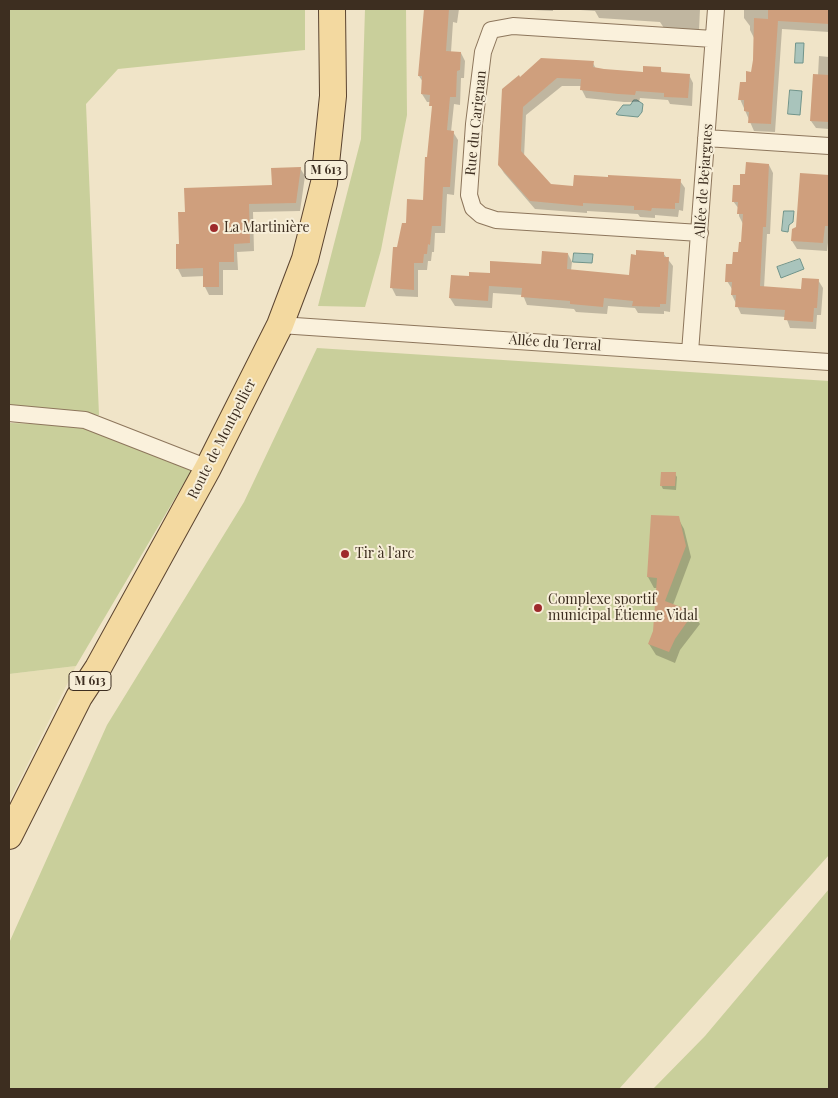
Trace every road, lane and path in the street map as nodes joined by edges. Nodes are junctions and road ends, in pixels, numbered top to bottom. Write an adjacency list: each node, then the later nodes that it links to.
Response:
1 (332, 9): 7 (main road, Route de Montpellier / M 613)
2 (716, 9): 3 (street, Allée de Bejargues)
3 (713, 39): 4 (street, Allée de Bejargues); 6 (street, Rue du Carignan)
4 (706, 138): 5 (street); 6 (street, Allée de Bejargues)
5 (829, 146)
6 (700, 233): 8 (street, Allée de Bejargues)
7 (280, 325): 8 (street, Allée du Terral); 11 (main road, Route de Montpellier / M 613)
8 (690, 352): 9 (street, Allée du Terral)
9 (829, 362)
10 (9, 412): 11 (street)
11 (208, 468): 12 (main road, Route de Montpellier / M 613)
12 (9, 836)

